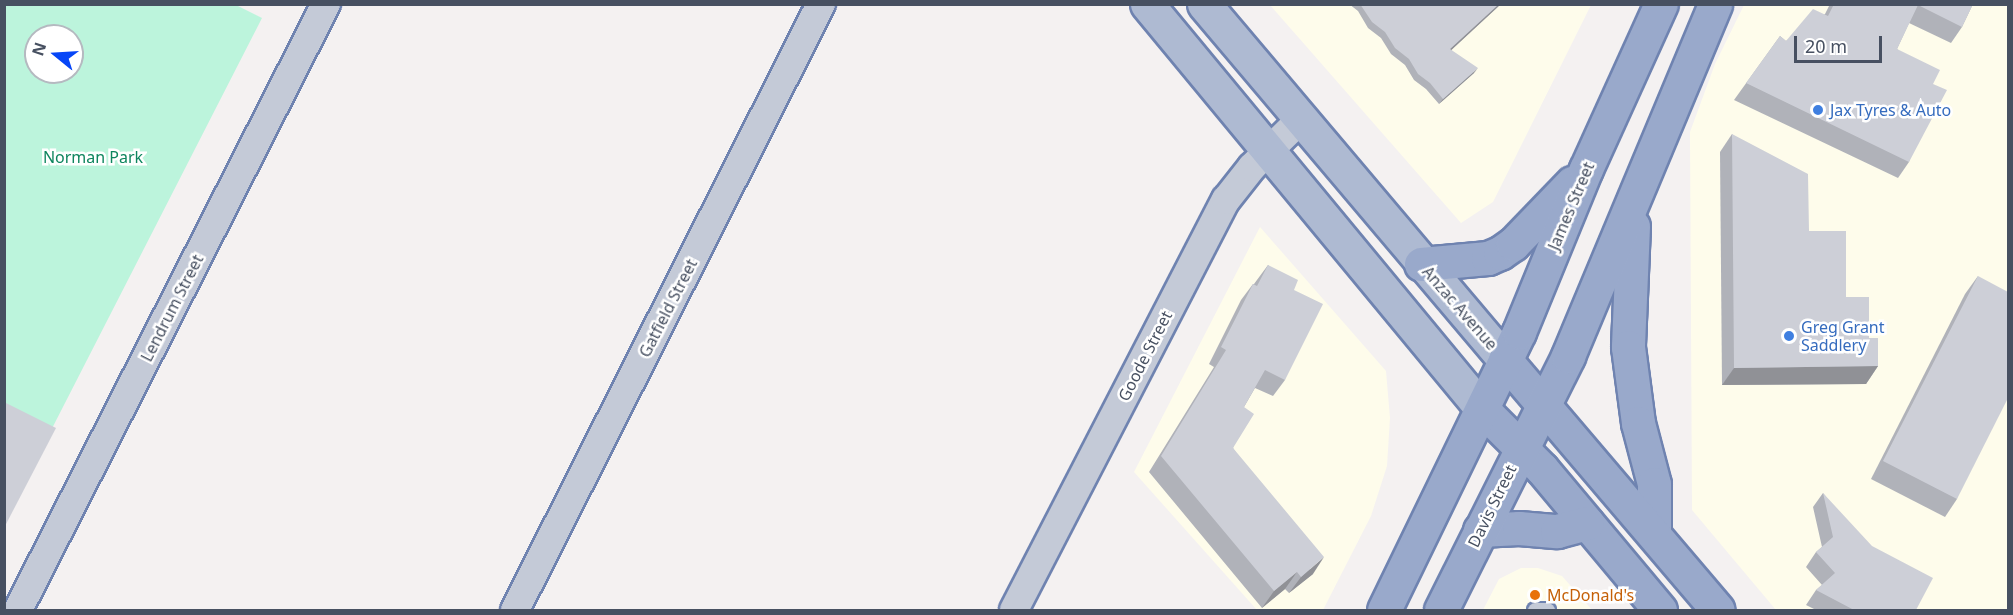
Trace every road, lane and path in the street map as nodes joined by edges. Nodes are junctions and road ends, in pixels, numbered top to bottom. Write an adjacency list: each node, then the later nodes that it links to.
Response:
1 (326, 4): 19 (street, Lendrum Street)
2 (821, 4): 20 (street, Gatfield Street)
3 (1147, 4): 8 (main road)
4 (1204, 4): 7 (main road, Anzac Avenue)
5 (1661, 4): 9 (highway, James Street)
6 (1715, 4): 10 (highway)
7 (1301, 119): 8 (street, Goode Street); 11 (main road, Anzac Avenue)
8 (1269, 150): 14 (main road); 21 (street, Goode Street)
9 (1586, 169): 11 (highway); 12 (highway, James Street)
10 (1635, 200): 13 (highway); 18 (highway)
11 (1421, 264): 12 (main road, Anzac Avenue)
12 (1505, 360): 13 (highway, Anzac Avenue); 14 (highway, James Street)
13 (1544, 403): 15 (highway, Davis Street); 18 (highway, Anzac Avenue)
14 (1482, 409): 15 (highway); 22 (highway)
15 (1521, 447): 16 (highway); 17 (highway, Davis Street)
16 (1587, 523): 17 (highway); 26 (highway)
17 (1480, 530): 23 (highway, Davis Street)
18 (1654, 534): 27 (highway, Anzac Avenue)
19 (18, 610)
20 (515, 610)
21 (1014, 610)
22 (1384, 610)
23 (1441, 610)
24 (1535, 610): 25 (lane)
25 (1547, 610)
26 (1660, 610)
27 (1718, 610)

